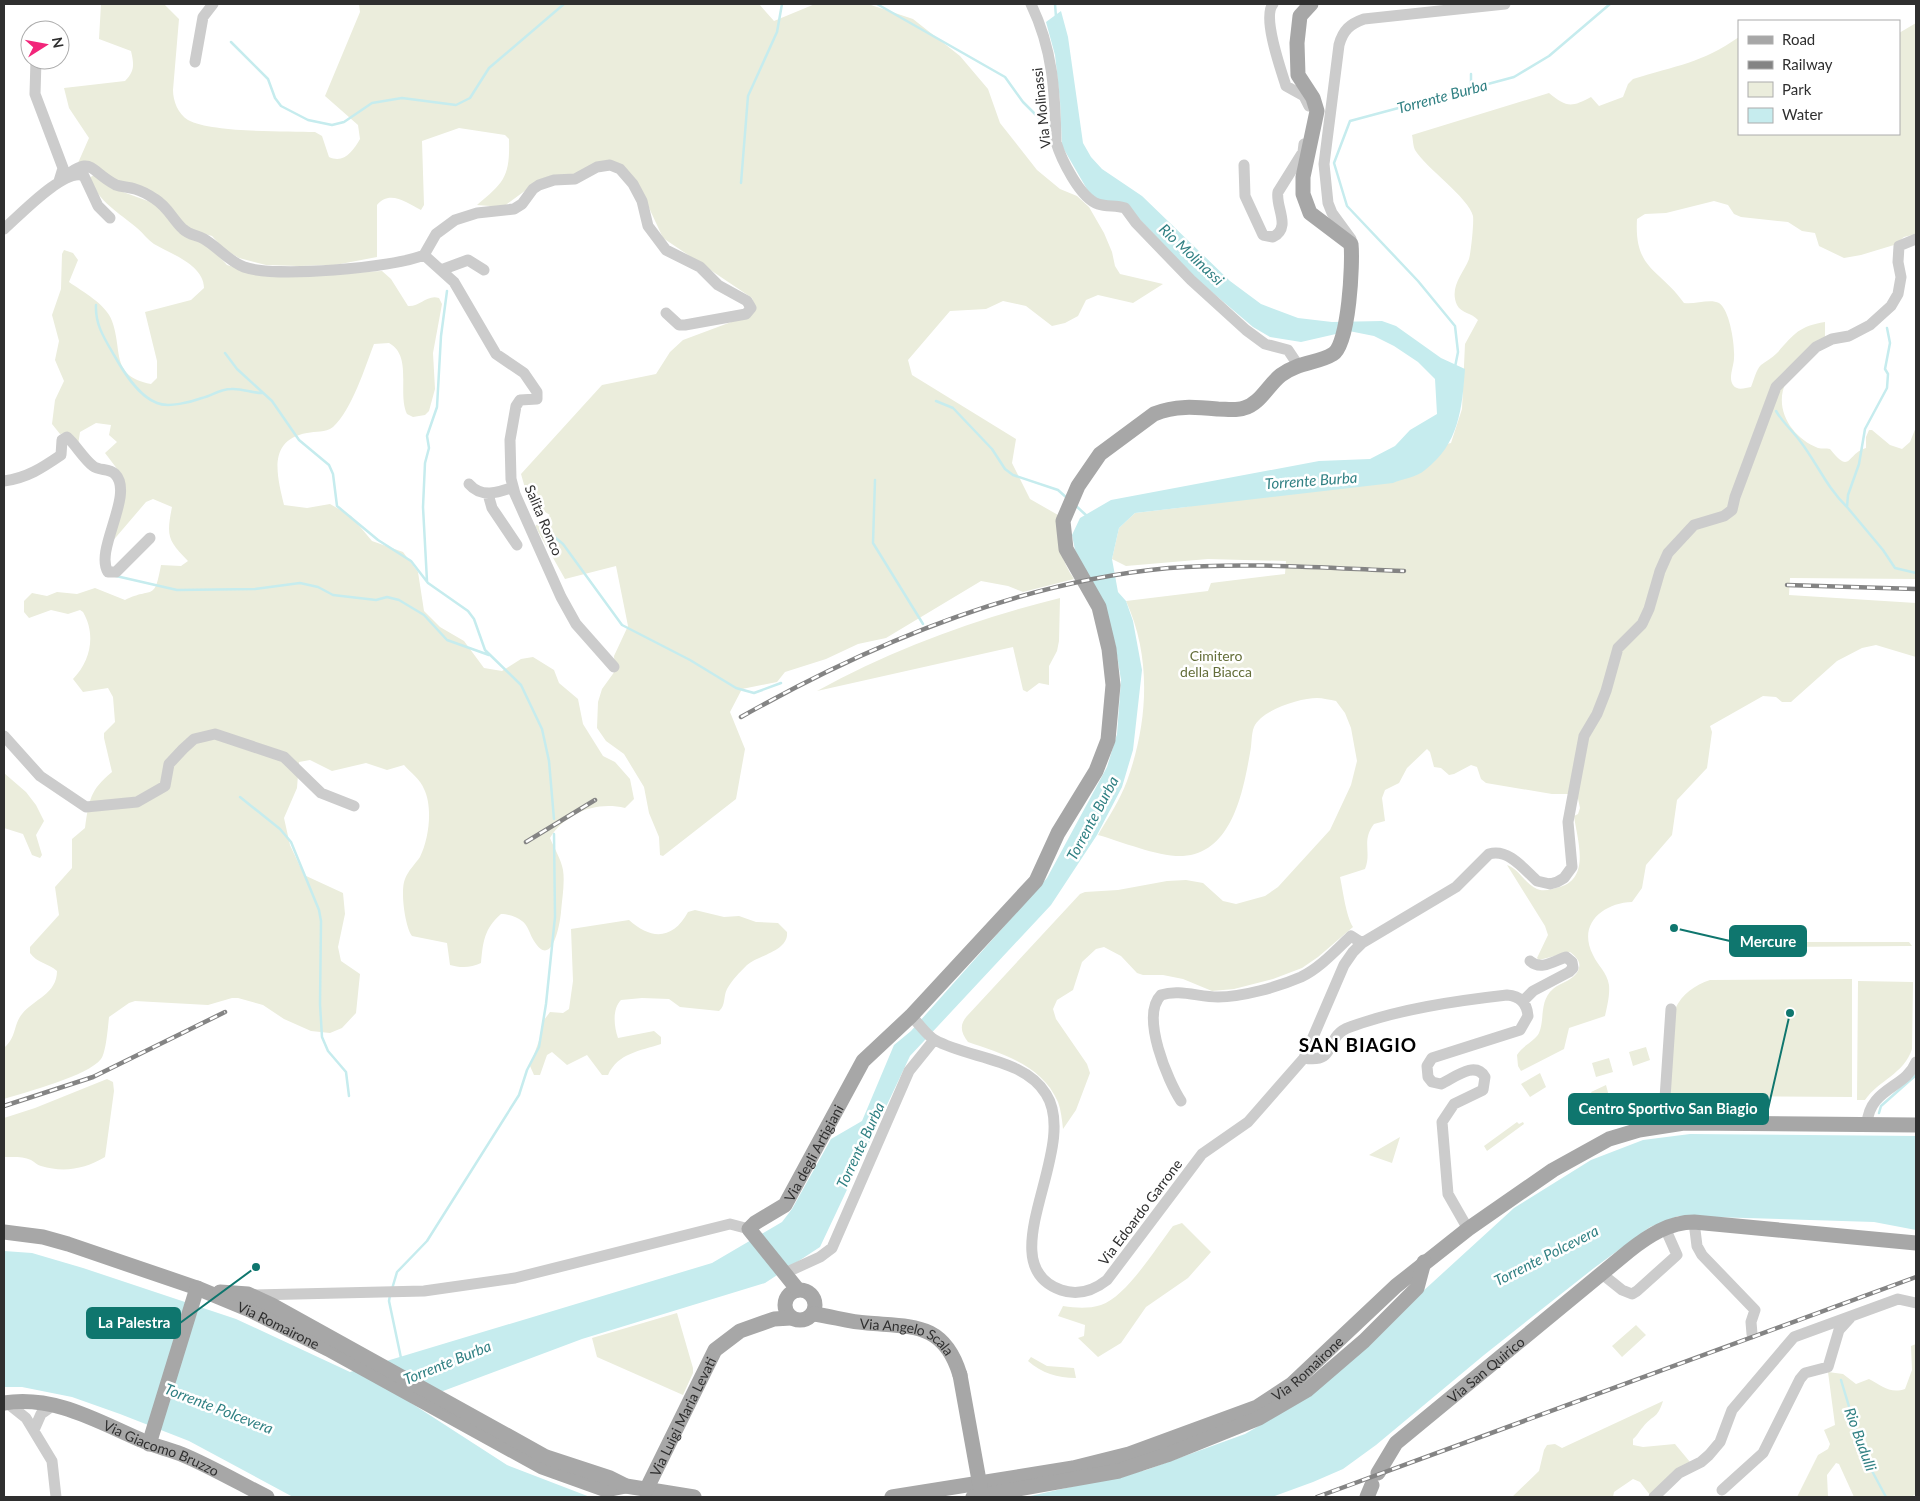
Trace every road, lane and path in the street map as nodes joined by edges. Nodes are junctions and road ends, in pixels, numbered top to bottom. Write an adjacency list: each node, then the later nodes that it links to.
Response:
1 (213, 4): 6 (street)
2 (1031, 4): 19 (street, Via Molinassi)
3 (1273, 4): 8 (street)
4 (1311, 4): 8 (main road)
5 (1505, 4): 14 (street)
6 (195, 62)
7 (36, 70): 10 (street)
8 (1305, 153): 9 (street); 14 (main road)
9 (1244, 164)
10 (59, 181): 11 (street); 12 (street); 15 (street)
11 (110, 218)
12 (4, 229)
13 (1916, 239): 29 (street)
14 (1350, 244): 19 (main road, Via degli Artigiani)
15 (424, 255): 16 (street, Salita Ronco); 18 (street)
16 (441, 270): 17 (street); 22 (street, Salita Ronco)
17 (484, 270)
18 (666, 314)
19 (1298, 364): 33 (main road, Via degli Artigiani)
20 (4, 481): 24 (street)
21 (469, 484): 23 (street)
22 (513, 487): 23 (street); 26 (street, Salita Ronco)
23 (488, 494): 25 (street)
24 (150, 538)
25 (517, 545)
26 (614, 667)
27 (4, 736): 28 (street)
28 (354, 806)
29 (1362, 944): 35 (street, Via Edoardo Garrone); 37 (street)
30 (1530, 961): 31 (street)
31 (1523, 1001): 35 (street); 43 (street)
32 (1671, 1009): 38 (street)
33 (913, 1018): 34 (street); 45 (main road, Via degli Artigiani)
34 (933, 1038): 35 (street, Via Edoardo Garrone); 48 (street)
35 (1304, 1058)
36 (1916, 1062): 39 (street)
37 (1181, 1101)
38 (1668, 1124): 39 (main road, Via Romairone); 43 (main road, Via Romairone)
39 (1867, 1124): 40 (main road, Via Romairone)
40 (1916, 1125)
41 (1694, 1222): 42 (main road, Via San Quirico); 46 (main road, Via San Quirico); 59 (street)
42 (1665, 1228): 49 (main road, Via San Quirico); 49 (street)
43 (1468, 1229): 47 (main road, Via Romairone)
44 (4, 1232): 51 (main road)
45 (751, 1232): 48 (main road); 52 (street)
46 (1916, 1243)
47 (1424, 1262): 71 (main road, Via Romairone); 72 (main road)
48 (786, 1273): 50 (main road)
49 (1602, 1274): 65 (main road, Via San Quirico)
50 (798, 1290): 53 (main road); 55 (main road)
51 (195, 1293): 52 (main road, Via Romairone); 63 (main road); 64 (main road, Via Romairone)
52 (248, 1294): 64 (main road, Via Romairone)
53 (785, 1303): 57 (main road); 58 (main road)
54 (1916, 1303): 56 (street)
55 (814, 1309): 57 (main road); 72 (main road, Via Angelo Scala, bridge)
56 (1851, 1316): 66 (street); 73 (street)
57 (791, 1318): 58 (main road, Via Luigi Maria Levati)
58 (774, 1319): 67 (main road, Via Luigi Maria Levati)
59 (1752, 1334)
60 (5, 1402): 61 (main road, Via Giacomo Bruzzo); 62 (street, Via Giacomo Bruzzo)
61 (55, 1404): 62 (street); 63 (main road, Via Giacomo Bruzzo)
62 (34, 1430): 68 (street, Via Giacomo Bruzzo)
63 (151, 1437): 69 (main road, Via Giacomo Bruzzo)
64 (608, 1484): 67 (main road, Via Romairone)
65 (1372, 1485)
66 (1722, 1490)
67 (651, 1494): 70 (main road, Via Romairone)
68 (56, 1497)
69 (267, 1497)
70 (694, 1497)
71 (892, 1497)
72 (979, 1497)
73 (1654, 1497)

